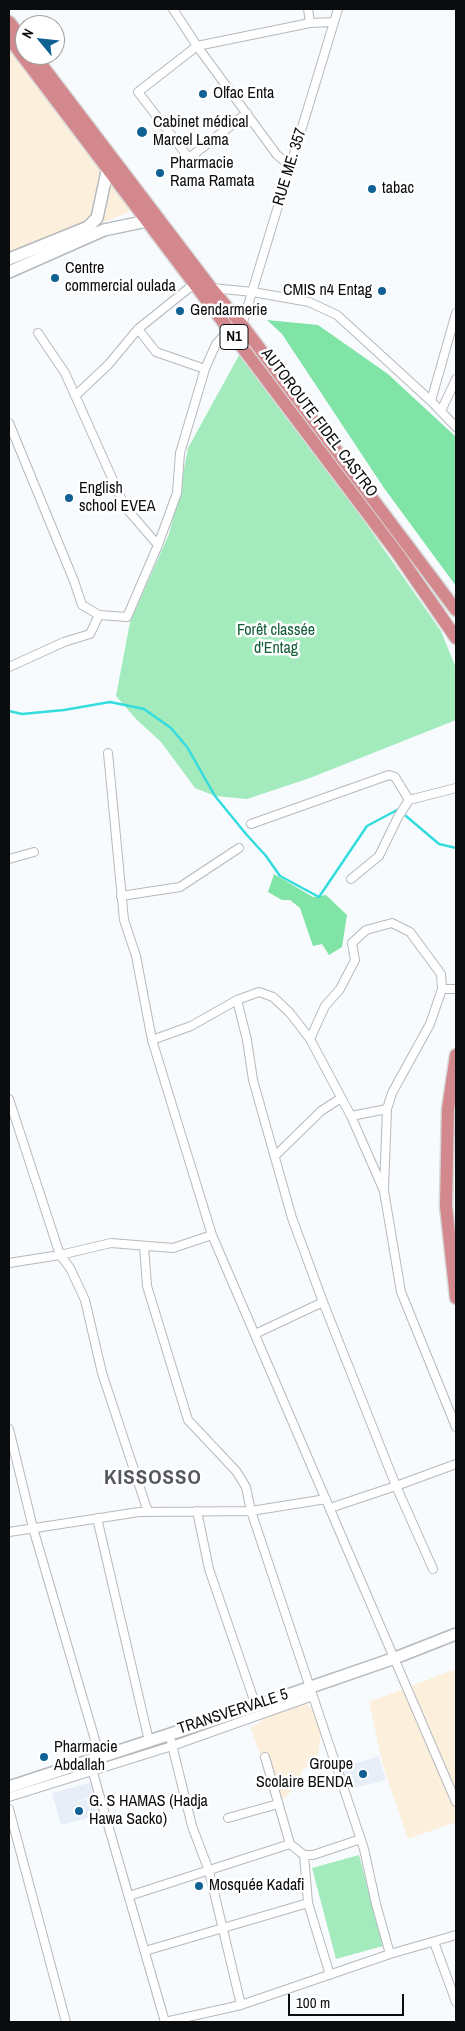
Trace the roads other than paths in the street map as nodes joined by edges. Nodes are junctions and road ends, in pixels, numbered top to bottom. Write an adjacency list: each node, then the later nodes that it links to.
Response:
1 (173, 9): 7 (street)
2 (308, 9): 5 (street)
3 (338, 9): 4 (street, RUE ME. 357)
4 (334, 22): 5 (street); 10 (street, RUE ME. 357)
5 (310, 23): 7 (street)
6 (9, 38): 11 (highway, AUTOROUTE FIDEL CASTRO / N1)
7 (197, 46): 9 (street); 9 (street)
8 (41, 65): 12 (highway, AUTOROUTE FIDEL CASTRO / N1)
9 (247, 113): 10 (street)
10 (290, 166): 17 (street, RUE ME. 357)
11 (108, 167): 12 (highway, AUTOROUTE FIDEL CASTRO / N1); 13 (main road)
12 (152, 218): 14 (main road); 15 (highway, AUTOROUTE FIDEL CASTRO / N1); 16 (highway, AUTOROUTE FIDEL CASTRO / N1)
13 (9, 259)
14 (9, 272)
15 (194, 284): 20 (street); 21 (highway, AUTOROUTE FIDEL CASTRO / N1)
16 (211, 288): 17 (street); 19 (highway, AUTOROUTE FIDEL CASTRO / N1)
17 (253, 292): 19 (street, RUE ME. 357); 26 (street)
18 (456, 313): 26 (street)
19 (242, 326): 31 (highway, AUTOROUTE FIDEL CASTRO / N1)
20 (138, 329): 23 (street); 25 (street)
21 (229, 330): 23 (street); 33 (highway, AUTOROUTE FIDEL CASTRO / N1)
22 (38, 333): 25 (street)
23 (205, 369): 30 (street)
24 (456, 380): 27 (street)
25 (74, 396): 30 (street)
26 (431, 401): 27 (street)
27 (441, 411): 29 (street)
28 (9, 423): 32 (street)
29 (456, 427)
30 (158, 545): 32 (street)
31 (456, 610)
32 (99, 615): 34 (street)
33 (456, 638)
34 (9, 667)
35 (108, 753): 43 (street)
36 (456, 788): 37 (street)
37 (409, 800): 38 (street); 42 (street)
38 (252, 824)
39 (239, 848): 43 (street)
40 (34, 852): 41 (street)
41 (9, 859)
42 (351, 879)
43 (121, 896): 48 (street)
44 (442, 989): 45 (street); 47 (street); 52 (street)
45 (456, 989)
46 (238, 1000): 47 (street); 48 (street); 54 (street)
47 (310, 1038): 50 (street)
48 (152, 1040): 56 (street)
49 (456, 1055): 60 (highway)
50 (341, 1098): 53 (street); 54 (street)
51 (9, 1099): 58 (street)
52 (387, 1109): 53 (street); 55 (street)
53 (351, 1116): 55 (street)
54 (275, 1156): 61 (street)
55 (384, 1190): 63 (street)
56 (212, 1235): 57 (street); 62 (street)
57 (144, 1246): 58 (street); 70 (street)
58 (60, 1255): 59 (street); 71 (street)
59 (9, 1263)
60 (456, 1298)
61 (323, 1302): 62 (street); 66 (street)
62 (255, 1334): 67 (street)
63 (456, 1427)
64 (9, 1429): 73 (street)
65 (456, 1464): 66 (street)
66 (396, 1486): 68 (street); 75 (street)
67 (326, 1499): 68 (street); 70 (street)
68 (330, 1508): 77 (street)
69 (197, 1511): 70 (street); 71 (street); 79 (street)
70 (251, 1511): 78 (street)
71 (148, 1512): 72 (street)
72 (97, 1518): 73 (street); 81 (street)
73 (33, 1528): 74 (street); 84 (street)
74 (9, 1532)
75 (433, 1569)
76 (456, 1634): 77 (main road, TRANSVERVALE 5)
77 (395, 1658): 78 (main road, TRANSVERVALE 5); 87 (street)
78 (312, 1692): 79 (main road, TRANSVERVALE 5); 82 (street); 91 (street)
79 (256, 1706): 80 (main road, TRANSVERVALE 5)
80 (169, 1734): 81 (main road, TRANSVERVALE 5); 82 (street)
81 (149, 1741): 84 (main road, TRANSVERVALE 5)
82 (172, 1746): 84 (street); 94 (street)
83 (264, 1757): 88 (street)
84 (94, 1762): 85 (main road, TRANSVERVALE 5); 86 (street); 95 (street)
85 (9, 1787)
86 (9, 1797)
87 (456, 1802)
88 (278, 1804): 90 (street); 92 (street)
89 (9, 1809): 105 (street)
90 (228, 1818)
91 (361, 1839): 93 (street); 101 (street)
92 (290, 1844): 93 (street); 94 (street)
93 (304, 1855): 96 (street)
94 (209, 1871): 95 (street); 97 (street)
95 (129, 1896): 100 (street)
96 (308, 1903): 97 (street); 102 (street)
97 (222, 1929): 100 (street); 104 (street)
98 (456, 1936): 99 (street)
99 (434, 1942): 101 (street); 103 (street)
100 (145, 1951): 106 (street)
101 (390, 1954): 102 (street)
102 (330, 1975): 104 (street)
103 (456, 2002)
104 (241, 2005): 106 (street)
105 (66, 2022)
106 (165, 2022)

